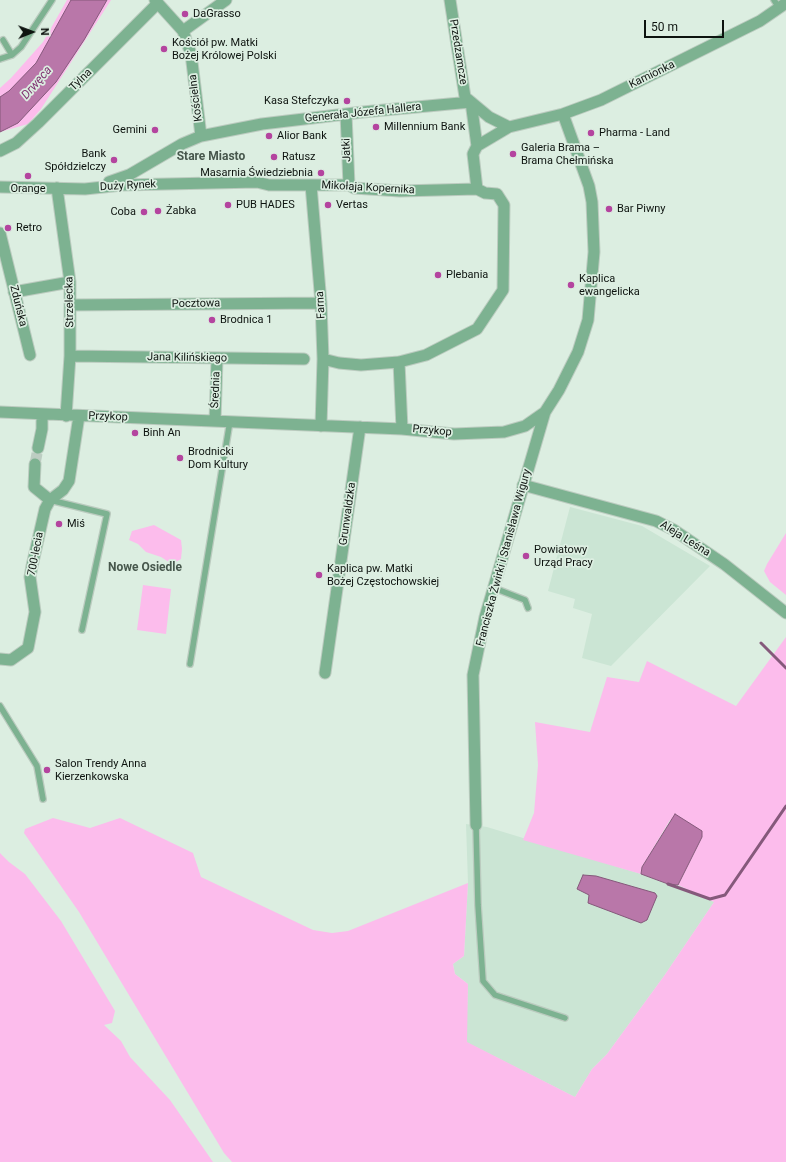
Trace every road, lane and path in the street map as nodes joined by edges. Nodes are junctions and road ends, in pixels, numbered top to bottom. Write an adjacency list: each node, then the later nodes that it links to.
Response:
1 (52, 0): 8 (lane)
2 (226, 0): 6 (street)
3 (450, 0): 10 (street, Przedzamcze)
4 (157, 1): 6 (street, Kościelna); 17 (street, Tylna)
5 (780, 4): 12 (street, Kamionka)
6 (183, 31): 15 (street, Kościelna)
7 (3, 40): 8 (lane)
8 (12, 55): 9 (lane)
9 (0, 59)
10 (471, 102): 11 (street, Generała Józefa Hallera); 14 (street); 16 (street)
11 (346, 114): 13 (street, Generała Józefa Hallera); 20 (street, Jatki)
12 (563, 114): 14 (street, Kamionka); 37 (street, Przykop)
13 (256, 126): 15 (street, Duży Rynek)
14 (509, 127): 16 (street, Kamionka)
15 (201, 136): 23 (street, Duży Rynek)
16 (477, 146): 24 (street)
17 (0, 150)
18 (259, 182): 19 (street, Mikołaja Kopernika); 23 (street, Duży Rynek)
19 (311, 185): 20 (street, Mikołaja Kopernika); 28 (street, Farna)
20 (349, 185): 24 (street, Mikołaja Kopernika)
21 (0, 187): 22 (street)
22 (57, 188): 23 (street); 26 (street, Strzelecka)
23 (85, 189)
24 (477, 189): 35 (street, Mikołaja Kopernika)
25 (0, 233): 27 (street, Zduńska)
26 (70, 282): 27 (street); 29 (street, Strzelecka)
27 (14, 292): 30 (street, Zduńska)
28 (321, 303): 29 (street, Pocztowa); 34 (street, Farna)
29 (71, 305): 31 (street, Strzelecka)
30 (30, 355)
31 (70, 356): 32 (street, Jana Kilińskiego); 39 (street, Strzelecka)
32 (217, 358): 33 (street, Jana Kilińskiego); 41 (street, Średnia)
33 (304, 359)
34 (323, 359): 35 (street); 43 (street, Farna)
35 (399, 362): 45 (street)
36 (0, 412): 38 (street, Przykop)
37 (545, 412): 45 (street, Przykop); 48 (street, Franciszka Żwirki i Stanisława Wigury)
38 (42, 415): 39 (street, Przykop); 46 (street)
39 (66, 416): 40 (street, Przykop)
40 (79, 416): 41 (street, Przykop); 49 (street, 700-lecia)
41 (215, 420): 42 (street, Przykop)
42 (230, 421): 43 (street, Przykop); 55 (lane)
43 (321, 426): 44 (street, Przykop)
44 (360, 427): 45 (street, Przykop); 56 (street, Grunwaldzka)
45 (402, 428)
46 (38, 448)
47 (35, 464): 49 (street)
48 (523, 485): 50 (street, Franciszka Żwirki i Stanisława Wigury); 52 (street, Aleja Leśna)
49 (50, 500): 53 (lane); 54 (street, 700-lecia)
50 (494, 588): 51 (lane); 59 (street, Franciszka Żwirki i Stanisława Wigury)
51 (528, 608)
52 (786, 613)
53 (82, 630)
54 (0, 659)
55 (190, 664)
56 (325, 673)
57 (0, 706): 58 (lane)
58 (43, 799)
59 (476, 825): 60 (lane)
60 (564, 1018)

